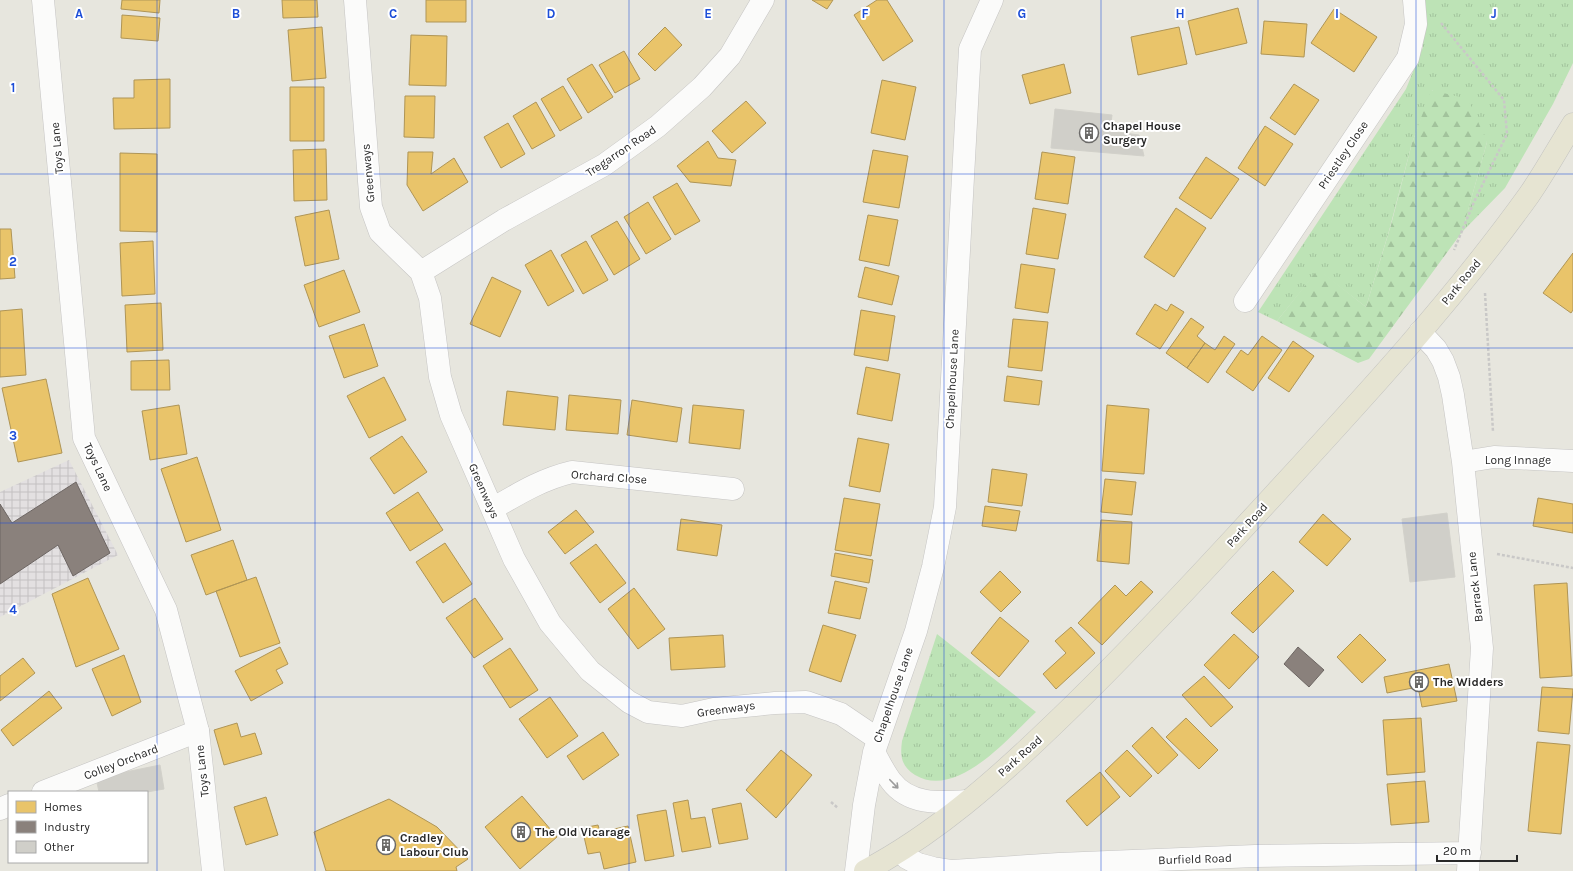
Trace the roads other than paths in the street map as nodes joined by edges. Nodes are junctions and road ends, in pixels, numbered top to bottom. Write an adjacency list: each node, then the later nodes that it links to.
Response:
1 (43, 0): 14 (street, Toys Lane)
2 (355, 0): 7 (street, Greenways)
3 (763, 0): 7 (street, Tregarron Road)
4 (992, 0): 15 (street, Chapelhouse Lane)
5 (1414, 0): 8 (street, Priestley Close)
6 (1573, 124): 9 (highway, Park Road)
7 (421, 272): 13 (street, Greenways)
8 (1245, 301)
9 (1420, 332): 11 (street, Barrack Lane); 17 (highway, Park Road)
10 (1573, 461): 11 (street, Long Innage)
11 (1463, 462): 19 (street, Barrack Lane)
12 (734, 489): 13 (street, Orchard Close)
13 (492, 509): 15 (street, Greenways)
14 (198, 731): 16 (street, Colley Orchard); 20 (street, Toys Lane)
15 (876, 745): 17 (street, Chapelhouse Lane, one-way to 17); 21 (street, Chapelhouse Lane)
16 (46, 791)
17 (967, 801): 18 (highway, Park Road)
18 (901, 851): 22 (highway, Park Road); 23 (street, Burfield Road)
19 (1469, 862): 23 (street, Burfield Road)
20 (213, 871)
21 (856, 871)
22 (865, 871)
23 (952, 871)

